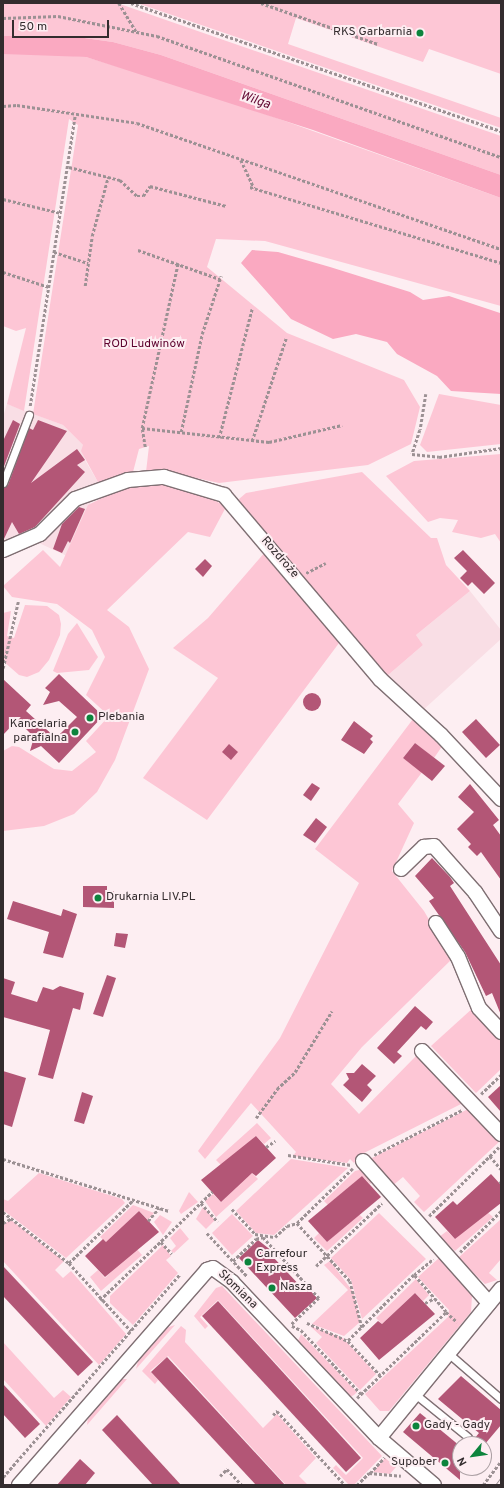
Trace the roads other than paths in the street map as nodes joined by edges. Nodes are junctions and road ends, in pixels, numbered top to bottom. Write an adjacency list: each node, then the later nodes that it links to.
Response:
1 (29, 415): 2 (lane)
2 (3, 483)
3 (3, 550): 4 (street, Rozdroże)
4 (501, 798)
5 (401, 869): 7 (street)
6 (436, 922): 8 (street)
7 (501, 932)
8 (501, 1032)
9 (422, 1052): 10 (street)
10 (501, 1134)
11 (359, 1163): 13 (street)
12 (501, 1289): 13 (street)
13 (489, 1303): 14 (street)
14 (448, 1353): 15 (street); 16 (lane)
15 (415, 1394): 17 (lane); 18 (street)
16 (501, 1399)
17 (467, 1436)
18 (379, 1438): 19 (street, Słomiana); 20 (street, Słomiana)
19 (19, 1485)
20 (434, 1485)

